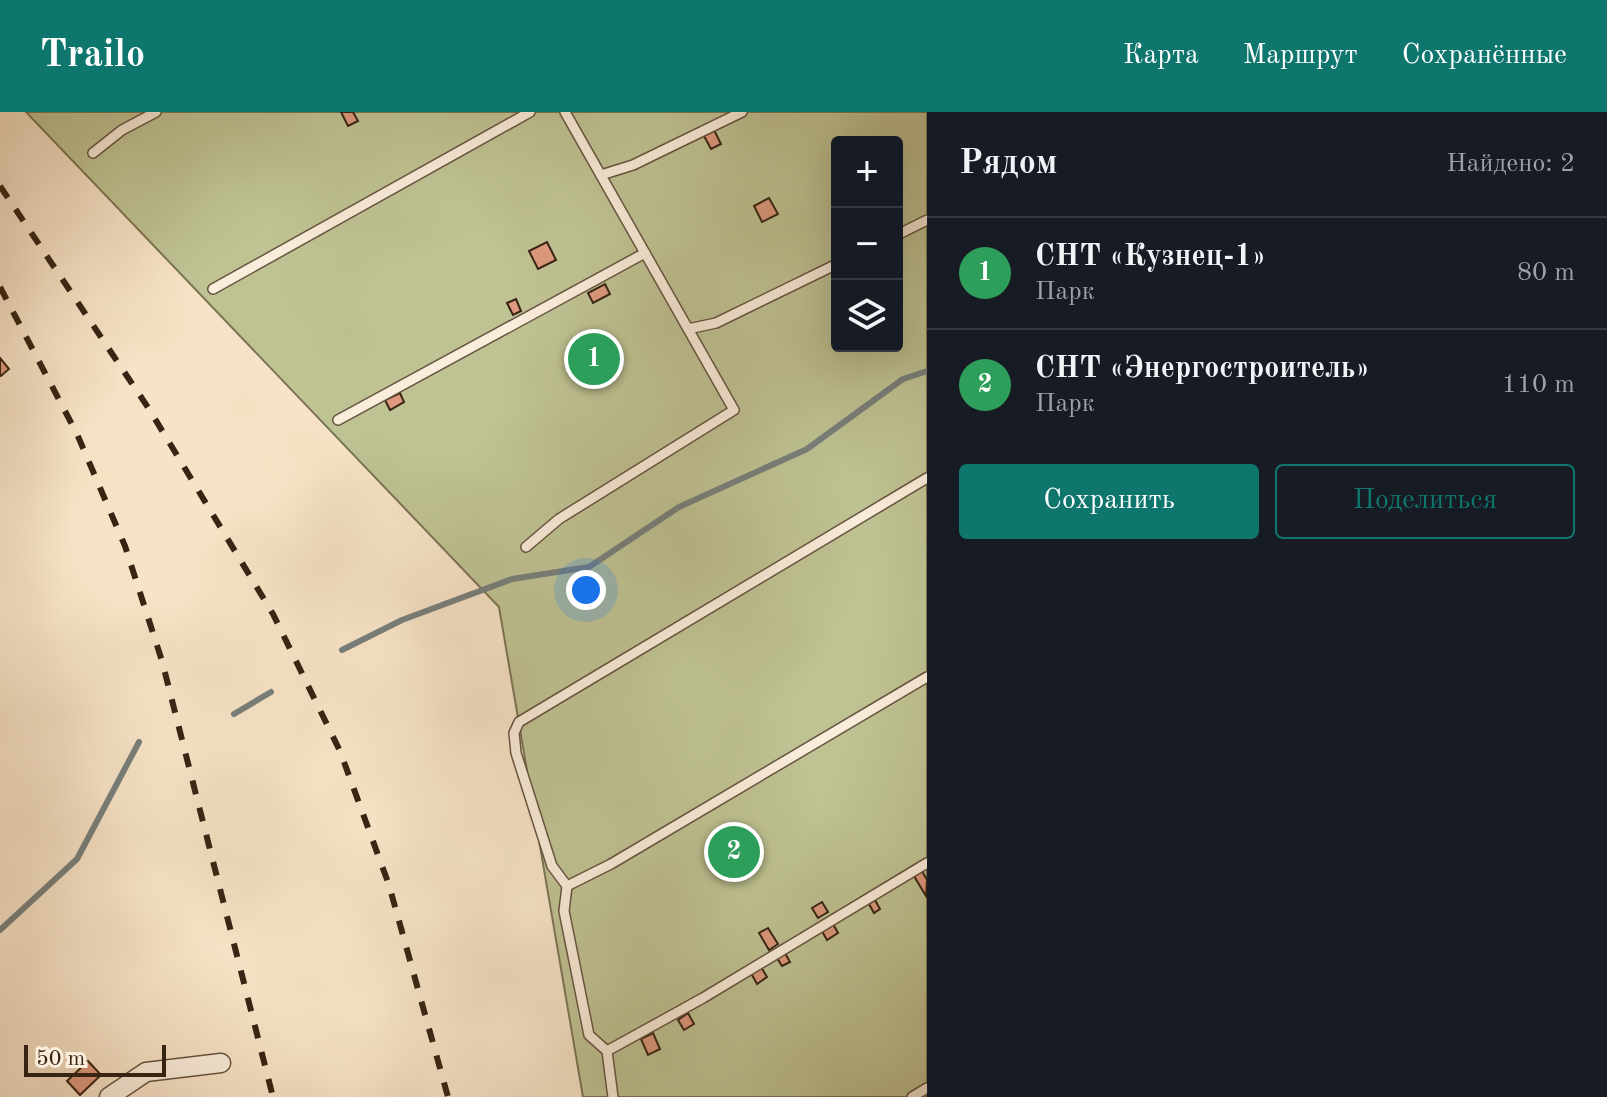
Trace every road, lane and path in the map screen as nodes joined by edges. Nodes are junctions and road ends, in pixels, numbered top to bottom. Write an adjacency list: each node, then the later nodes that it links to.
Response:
1 (156, 112): 5 (lane)
2 (530, 112): 11 (lane)
3 (565, 112): 6 (lane)
4 (742, 112): 6 (lane)
5 (93, 153)
6 (601, 175): 9 (lane)
7 (927, 220): 8 (lane)
8 (903, 232)
9 (645, 253): 12 (lane); 13 (lane)
10 (831, 267): 12 (lane)
11 (213, 289)
12 (688, 329): 15 (lane)
13 (338, 420)
14 (927, 478): 18 (lane)
15 (526, 547)
16 (927, 677): 18 (lane)
17 (927, 863): 19 (lane)
18 (567, 886): 19 (lane)
19 (607, 1051): 23 (lane)
20 (221, 1063): 22 (street)
21 (927, 1088): 24 (lane)
22 (109, 1097)
23 (613, 1097)
24 (912, 1097)

